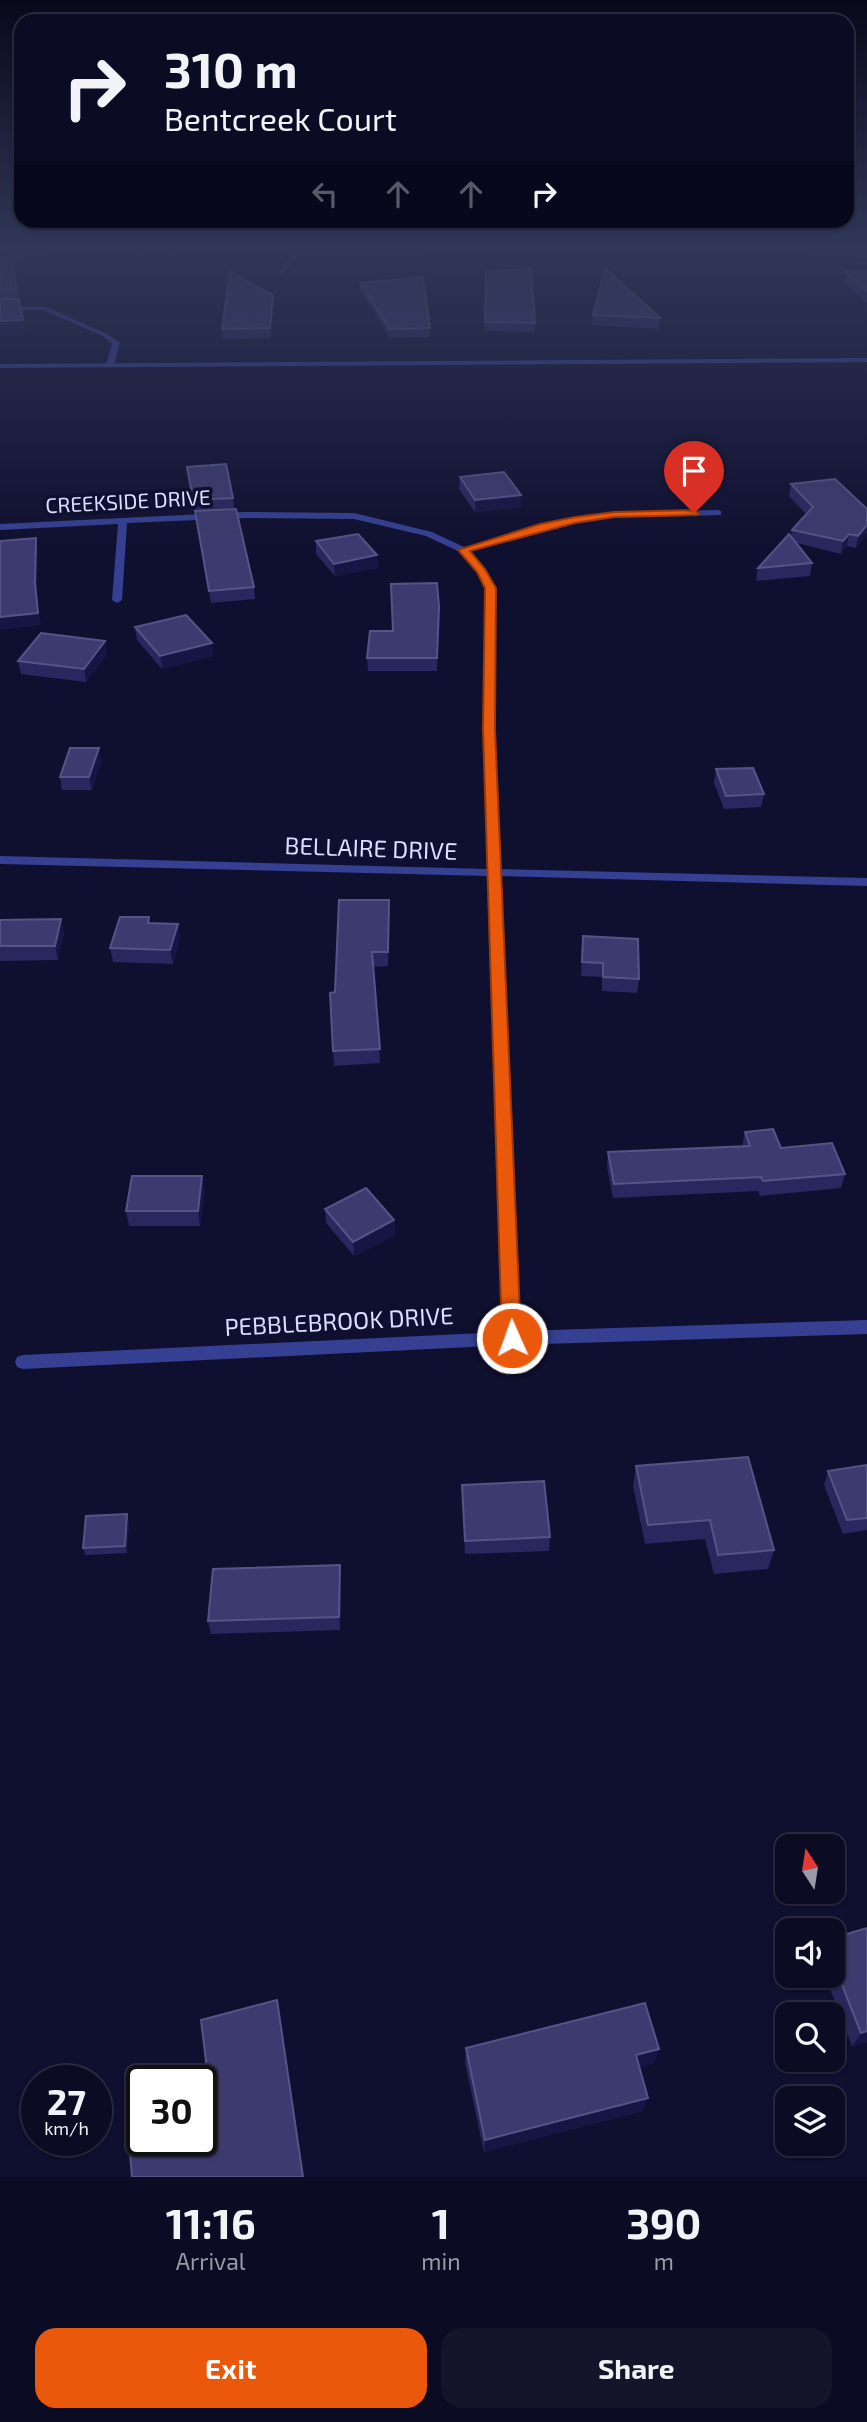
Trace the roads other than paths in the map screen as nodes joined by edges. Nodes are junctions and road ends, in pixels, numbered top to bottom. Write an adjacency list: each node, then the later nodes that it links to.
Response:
1 (115, 348): 3 (street)
2 (867, 360): 3 (street)
3 (110, 365): 4 (street)
4 (0, 366)
5 (718, 513): 8 (street)
6 (123, 521): 7 (street, CREEKSIDE DRIVE); 8 (street, CREEKSIDE DRIVE); 9 (street)
7 (0, 527)
8 (463, 550): 11 (street, CREEKSIDE DRIVE)
9 (117, 600)
10 (0, 860): 11 (street, BELLAIRE DRIVE)
11 (495, 874): 12 (street, BELLAIRE DRIVE); 14 (street, CREEKSIDE DRIVE)
12 (867, 882)
13 (867, 1327): 14 (street, PEBBLEBROOK DRIVE)
14 (512, 1338): 15 (street, PEBBLEBROOK DRIVE)
15 (23, 1362)

